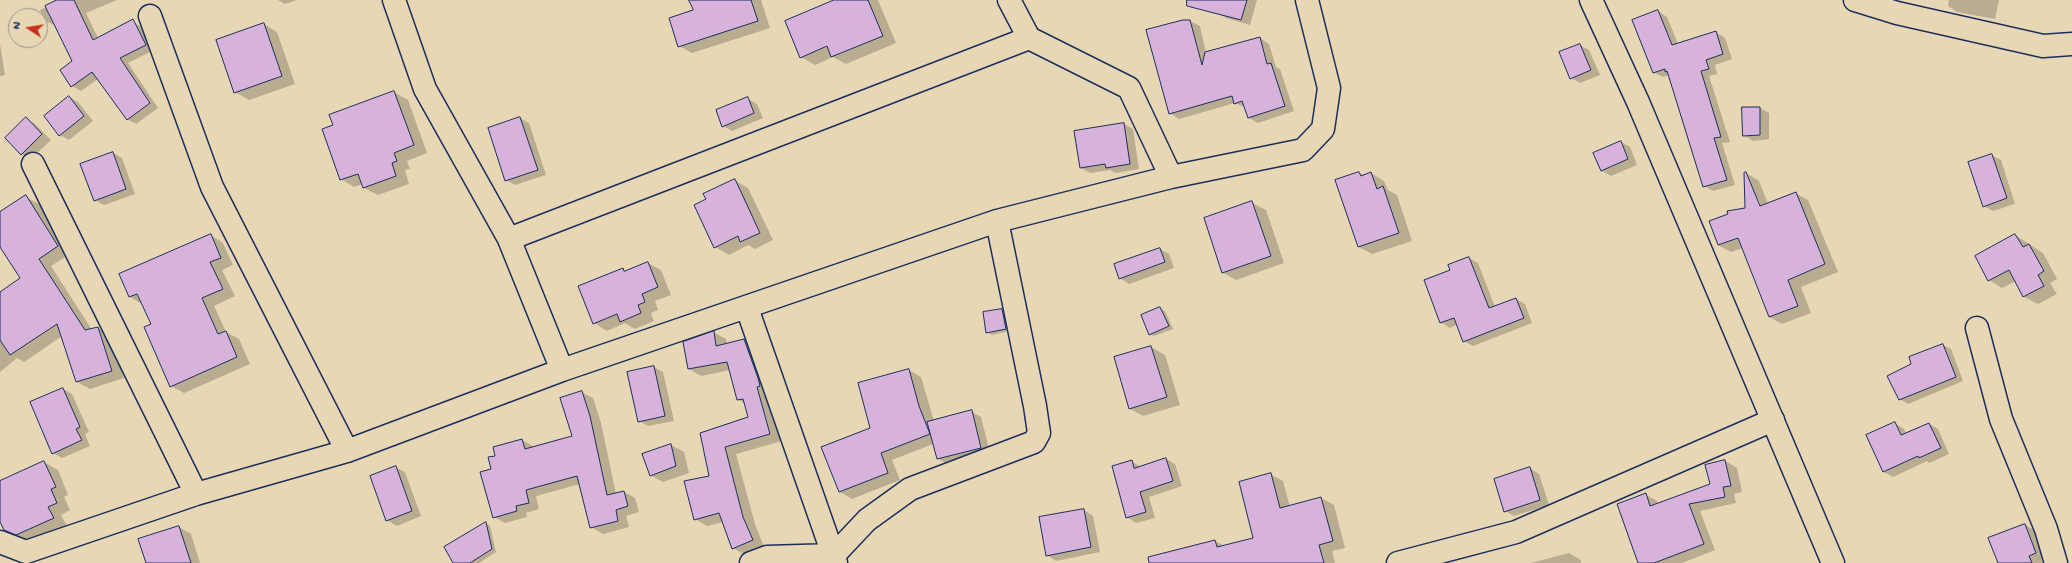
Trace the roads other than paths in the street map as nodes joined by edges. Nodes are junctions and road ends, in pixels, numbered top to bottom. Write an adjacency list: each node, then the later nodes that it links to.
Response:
1 (394, 0): 12 (street)
2 (1009, 0): 7 (street)
3 (1307, 0): 10 (street)
4 (1591, 0): 16 (street)
5 (1855, 0): 8 (street)
6 (150, 16): 17 (street)
7 (1029, 38): 10 (street); 12 (street)
8 (2072, 44)
9 (33, 164): 18 (street)
10 (1171, 177): 11 (street)
11 (998, 221): 13 (street); 21 (street)
12 (509, 239): 15 (street)
13 (747, 308): 15 (street); 21 (street)
14 (1977, 328): 25 (street)
15 (562, 370): 17 (street)
16 (1774, 420): 23 (street); 24 (street)
17 (347, 451): 18 (street)
18 (196, 494): 20 (street)
19 (0, 542): 20 (street)
20 (23, 557)
21 (835, 559): 22 (street)
22 (751, 563)
23 (1398, 563)
24 (1833, 563)
25 (2056, 563)

